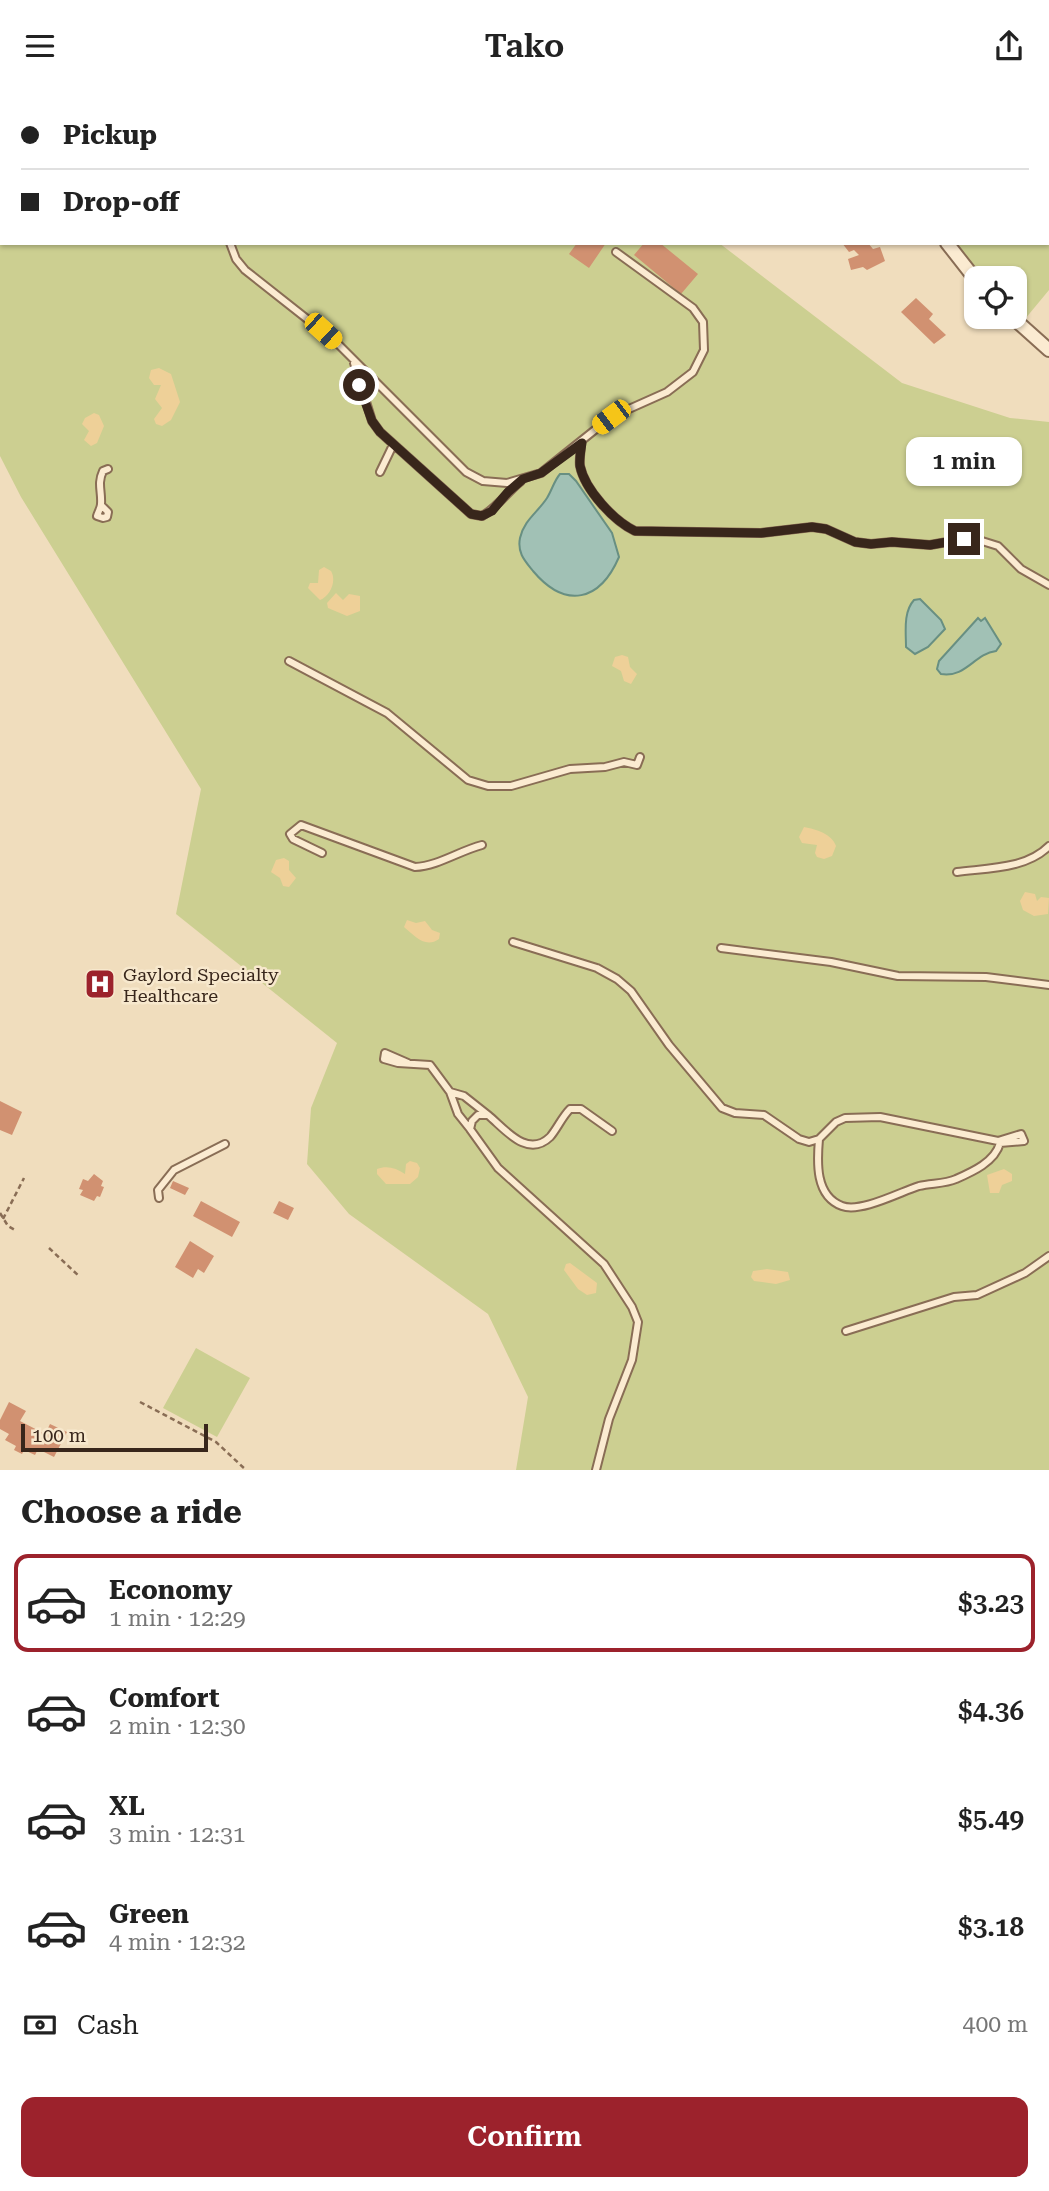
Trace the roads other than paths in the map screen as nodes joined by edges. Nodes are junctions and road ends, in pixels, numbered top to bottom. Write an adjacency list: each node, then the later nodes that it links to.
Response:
1 (231, 245): 7 (lane)
2 (949, 245): 4 (street)
3 (616, 252): 8 (lane)
4 (965, 266)
5 (1025, 329): 6 (street)
6 (1049, 350)
7 (353, 359): 9 (lane); 12 (lane)
8 (582, 443): 12 (lane); 14 (lane)
9 (394, 445): 11 (lane); 12 (lane)
10 (108, 469): 13 (lane)
11 (380, 473)
12 (523, 479)
13 (101, 505)
14 (1049, 585)
15 (289, 661): 16 (lane)
16 (639, 757)
17 (482, 845): 19 (lane)
18 (1049, 846): 20 (lane)
19 (322, 853)
20 (957, 872)
21 (513, 942): 29 (lane)
22 (721, 948): 23 (lane)
23 (1049, 985)
24 (408, 1063): 25 (lane)
25 (450, 1092): 26 (lane); 27 (lane)
26 (488, 1115): 27 (lane); 28 (lane)
27 (470, 1129): 34 (lane)
28 (612, 1131)
29 (819, 1139): 29 (lane)
30 (225, 1144): 31 (lane)
31 (159, 1198)
32 (1049, 1256): 33 (lane)
33 (846, 1331)
34 (596, 1470)

